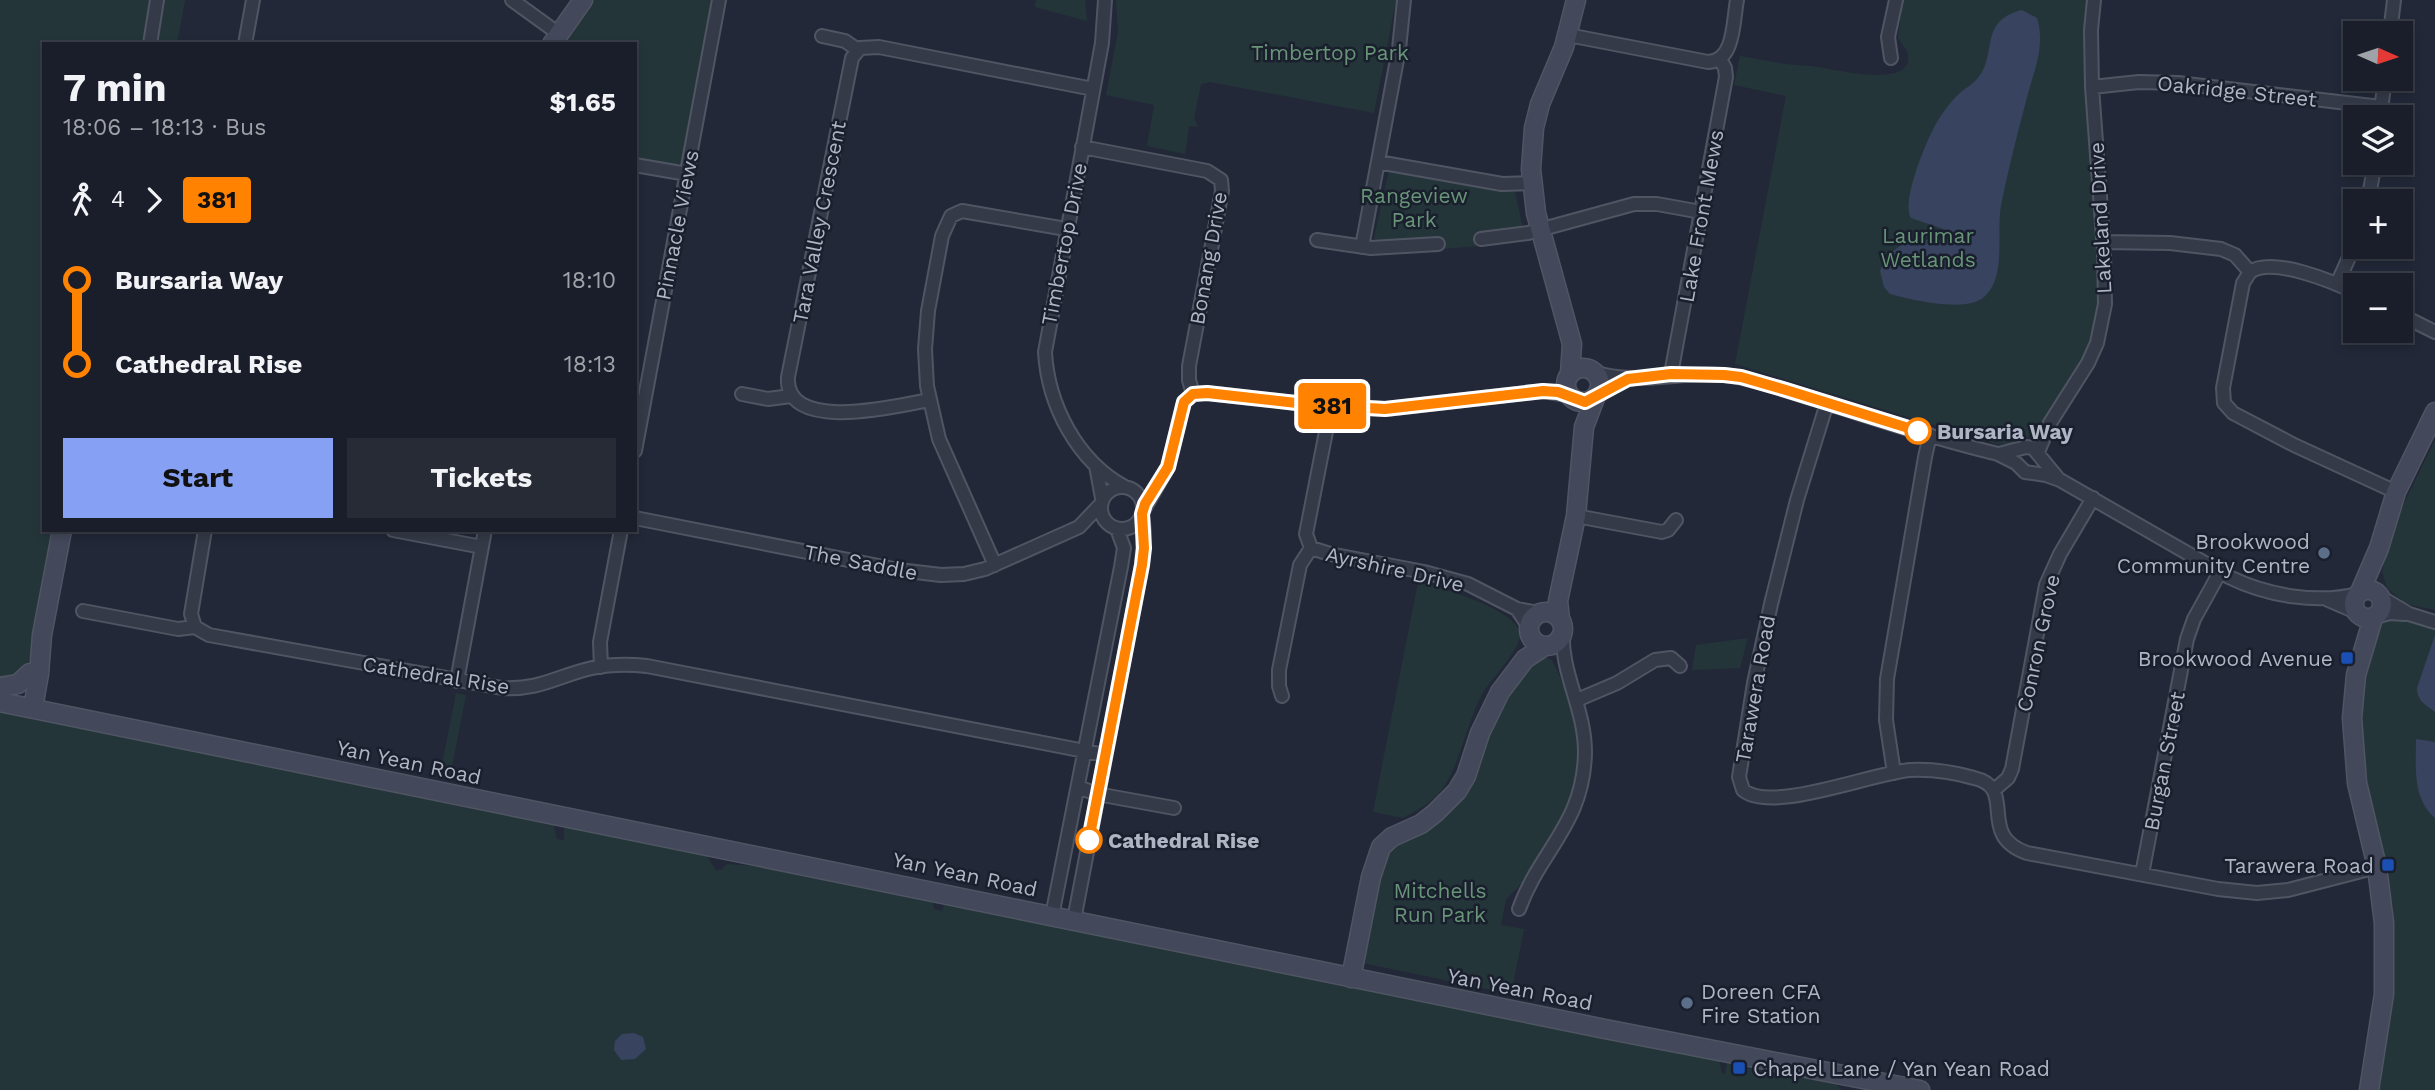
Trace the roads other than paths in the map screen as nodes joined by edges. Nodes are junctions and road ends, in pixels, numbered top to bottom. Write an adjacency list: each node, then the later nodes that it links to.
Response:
1 (157, 0): 17 (street)
2 (253, 0): 18 (street)
3 (512, 0): 16 (street)
4 (583, 0): 16 (street)
5 (719, 0): 28 (street, Pinnacle Views)
6 (1404, 0): 26 (street)
7 (1576, 0): 14 (street)
8 (1737, 0): 21 (street)
9 (1896, 0): 20 (street)
10 (2094, 0): 22 (street, Lakeland Drive)
11 (2394, 0): 13 (street)
12 (1102, 3): 23 (street, Timbertop Drive)
13 (2391, 21)
14 (1568, 35): 21 (street); 29 (street)
15 (822, 36): 19 (street)
16 (555, 39)
17 (150, 42)
18 (245, 42)
19 (858, 50): 23 (street); 51 (street, Tara Valley Crescent)
20 (1891, 58)
21 (1720, 59): 30 (street, Lake Front Mews)
22 (2092, 87): 24 (street, Oakridge Street); 35 (street, Lakeland Drive)
23 (1093, 89): 25 (street, Timbertop Drive)
24 (2343, 107)
25 (1082, 148): 31 (street, Timbertop Drive); 50 (street, Bonang Drive)
26 (1378, 162): 29 (street); 37 (street)
27 (637, 165): 28 (street)
28 (687, 174): 59 (street, Pinnacle Views)
29 (1531, 183): 32 (street)
30 (1701, 212): 32 (street); 46 (street, Lake Front Mews)
31 (1066, 229): 53 (street); 63 (street, Timbertop Drive)
32 (1541, 229): 33 (street); 44 (street)
33 (1481, 239)
34 (1317, 240): 37 (street)
35 (2103, 242): 39 (street); 60 (street, Lakeland Drive)
36 (1438, 244): 37 (street)
37 (1362, 247)
38 (2348, 259): 40 (street)
39 (2250, 272): 40 (street); 68 (street)
40 (2337, 284): 41 (street)
41 (2343, 287)
42 (2413, 321): 43 (street)
43 (2435, 332)
44 (1572, 344): 45 (street); 48 (street)
45 (1592, 371): 47 (street); 48 (street); 52 (street)
46 (1671, 374): 47 (street); 54 (street)
47 (1628, 379): 52 (street)
48 (1570, 387): 52 (street); 55 (street); 57 (street)
49 (742, 394): 51 (street)
50 (1193, 394): 55 (street); 65 (street)
51 (791, 396): 53 (street)
52 (1596, 396): 57 (street)
53 (929, 400): 85 (street)
54 (1826, 403): 58 (street); 113 (street, Tarawera Road)
55 (1331, 406): 83 (street)
56 (2435, 412): 68 (street)
57 (1584, 427): 72 (street)
58 (1930, 435): 61 (street); 113 (street)
59 (637, 440)
60 (2032, 451): 61 (street); 62 (street); 64 (street); 66 (street)
61 (1998, 454): 62 (street)
62 (2016, 463): 64 (street)
63 (1096, 466): 67 (street, Timbertop Drive); 70 (street, Timbertop Drive)
64 (2029, 472): 66 (street)
65 (1162, 478): 67 (street); 71 (street)
66 (2060, 480): 69 (street)
67 (1129, 488): 70 (street); 71 (street)
68 (2396, 492): 84 (street)
69 (2093, 498): 86 (street); 115 (street, Conron Grove)
70 (1101, 502): 75 (street, The Saddle); 76 (street)
71 (1142, 513): 76 (street); 112 (street)
72 (1576, 516): 74 (street); 87 (street)
73 (637, 518): 85 (street, The Saddle)
74 (1676, 520)
75 (1079, 527): 76 (street, The Saddle); 85 (street, The Saddle)
76 (1115, 528): 111 (street)
77 (62, 532): 98 (street)
78 (205, 532): 97 (street)
79 (403, 532): 82 (street)
80 (485, 532): 82 (street)
81 (621, 532): 103 (street)
82 (482, 547): 105 (street)
83 (1311, 548): 94 (street, Ayrshire Drive); 107 (street)
84 (2379, 548): 88 (street); 89 (street)
85 (995, 565)
86 (2220, 572): 90 (street); 119 (street, Burgan Street)
87 (1559, 586): 94 (street); 96 (street)
88 (2359, 593): 89 (street); 90 (street); 93 (street)
89 (2379, 595): 92 (street); 93 (street)
90 (2326, 600): 93 (street)
91 (83, 611): 97 (street, Cathedral Rise)
92 (2409, 614): 93 (street); 95 (street)
93 (2366, 615): 118 (street)
94 (1535, 622): 96 (street); 99 (street); 100 (street)
95 (2435, 622)
96 (1561, 625): 99 (street); 101 (street)
97 (195, 627): 105 (street, Cathedral Rise)
98 (42, 635): 104 (street); 110 (street)
99 (1546, 646): 100 (street); 101 (street)
100 (1525, 659): 123 (street)
101 (1565, 663): 108 (street)
102 (1680, 666): 108 (street)
103 (601, 667): 105 (street, Cathedral Rise); 111 (street, Cathedral Rise)
104 (30, 673): 106 (street); 110 (street)
105 (457, 681)
106 (0, 687)
107 (1282, 696)
108 (1577, 700): 120 (street)
109 (0, 702): 110 (street, Yan Yean Road)
110 (28, 707): 121 (street, Yan Yean Road)
111 (1085, 751): 112 (street, Cathedral Rise); 114 (street)
112 (1105, 755): 116 (street)
113 (1894, 772): 115 (street, Tarawera Road)
114 (1078, 786): 116 (street); 121 (street)
115 (1994, 790): 119 (street)
116 (1097, 794): 117 (street); 122 (street)
117 (1174, 808)
118 (2377, 867): 119 (street); 126 (street)
119 (2142, 874)
120 (1519, 909)
121 (1052, 915): 122 (street, Yan Yean Road)
122 (1074, 920): 123 (street, Yan Yean Road)
123 (1351, 978): 124 (street, Yan Yean Road)
124 (1853, 1084): 125 (street, Yan Yean Road)
125 (1920, 1090)
126 (2369, 1090)

